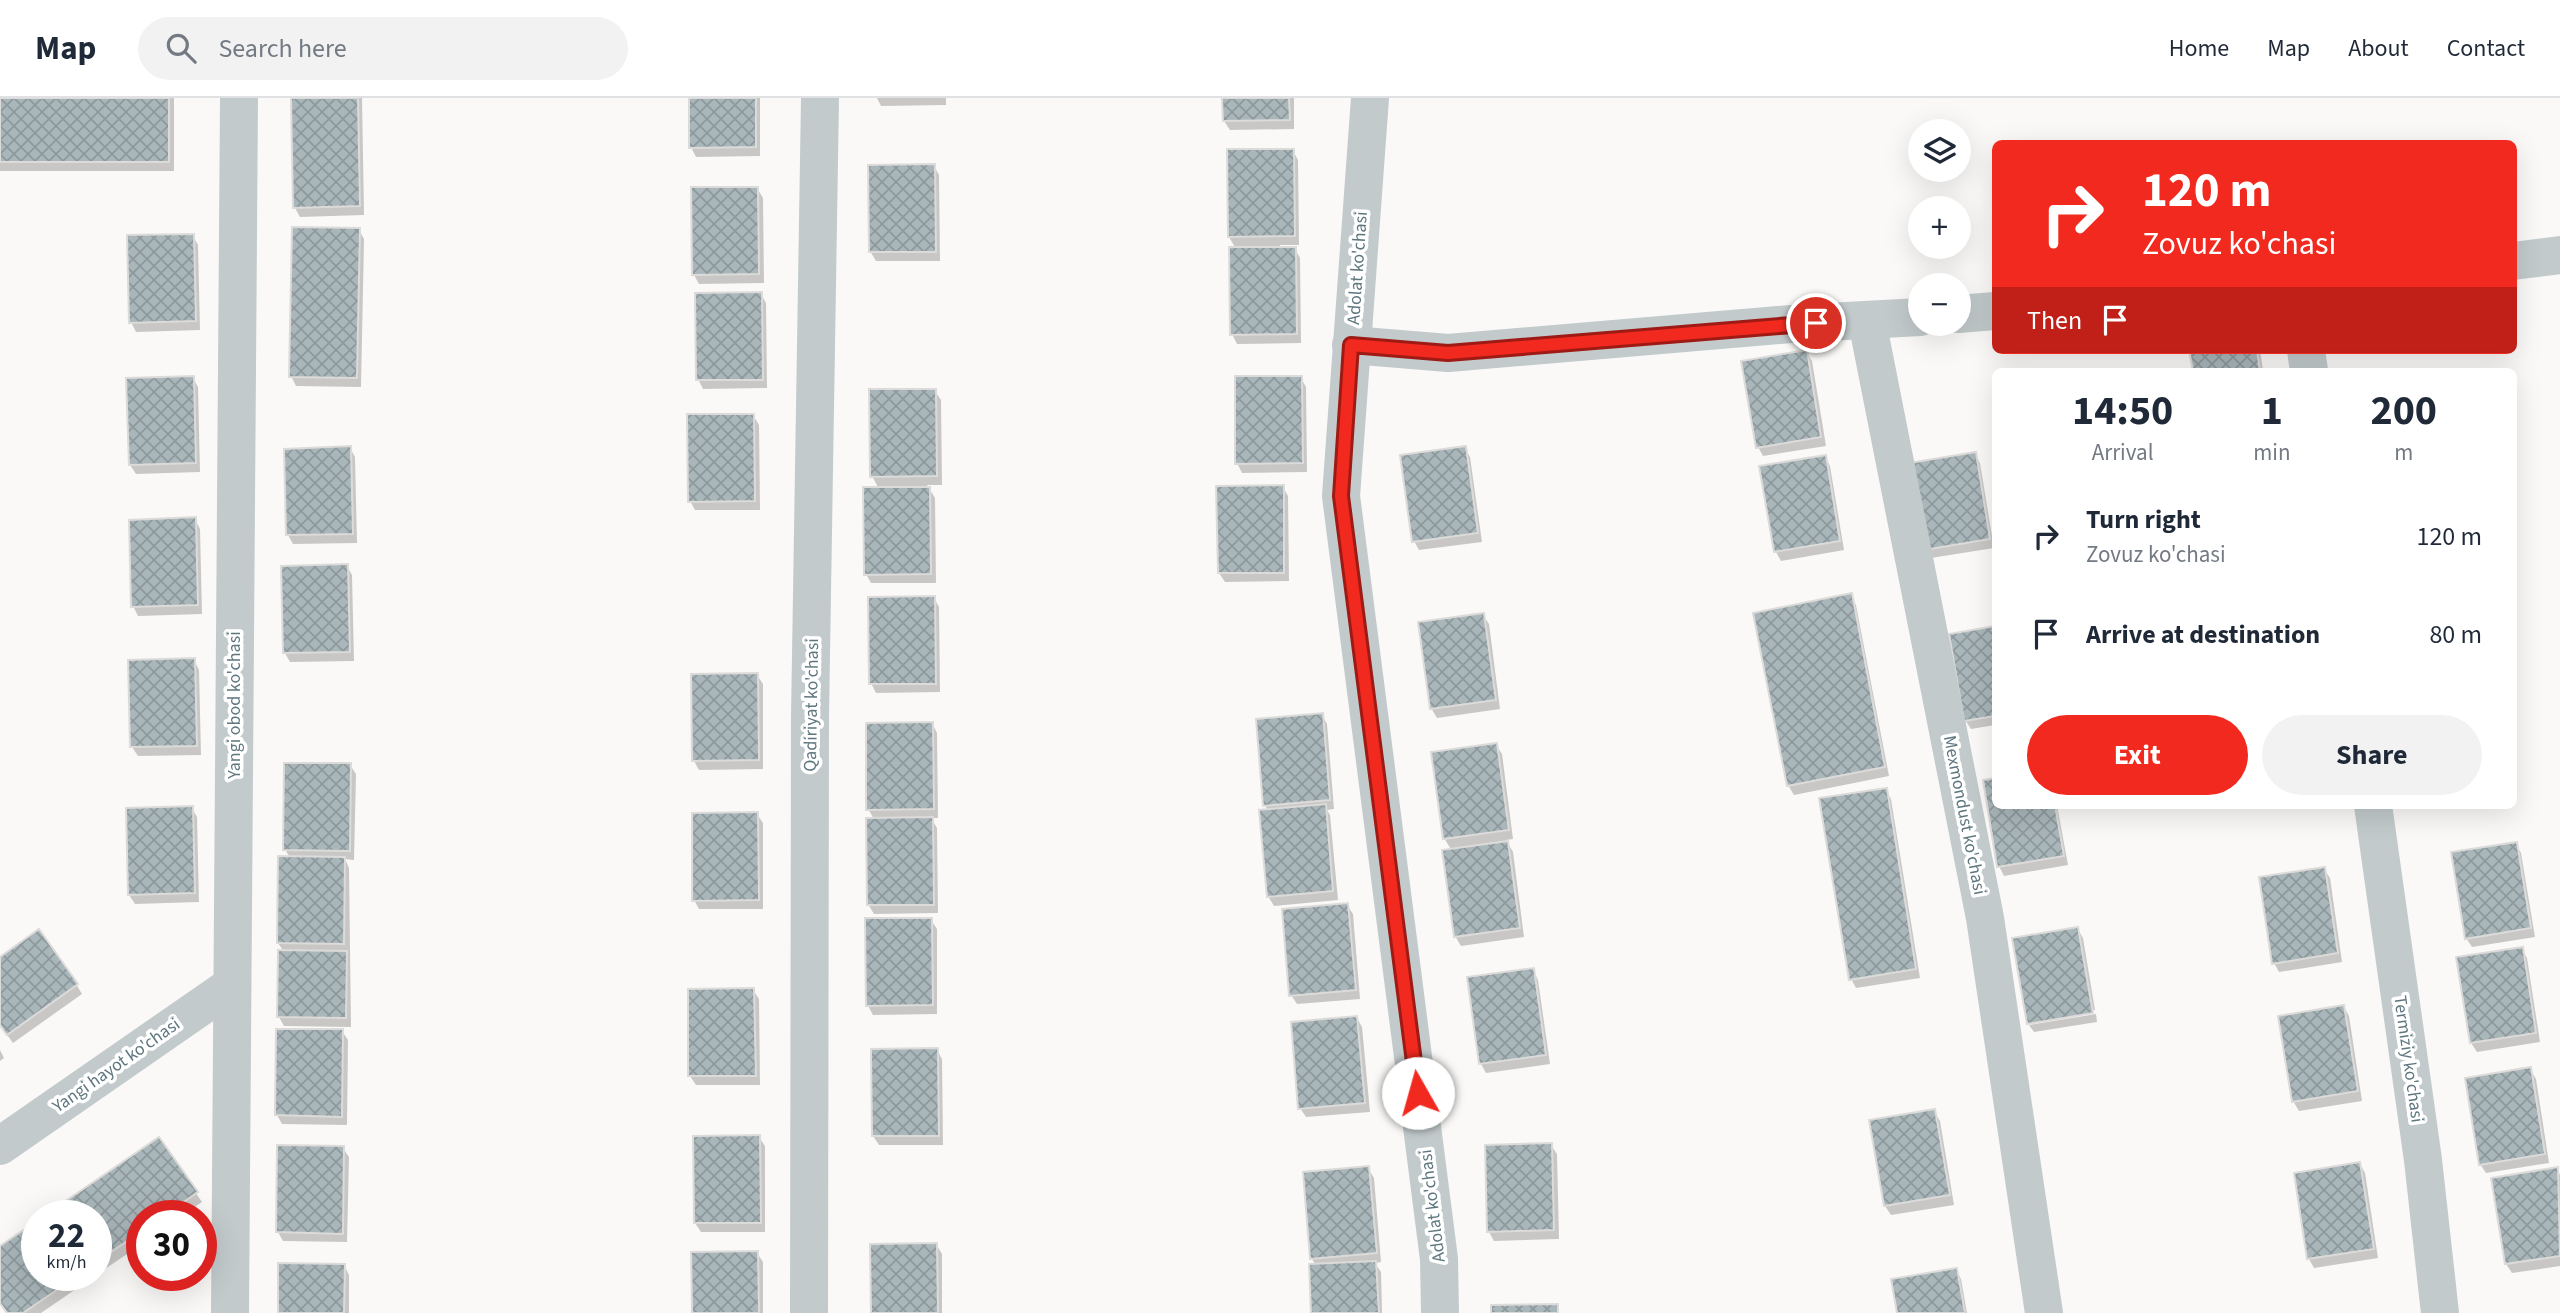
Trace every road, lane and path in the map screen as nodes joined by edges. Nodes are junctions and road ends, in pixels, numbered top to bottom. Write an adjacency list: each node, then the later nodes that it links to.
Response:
1 (239, 98): 12 (street, Yangi obod ko'chasi)
2 (820, 98): 15 (street, Qadiriyat ko'chasi)
3 (1370, 98): 10 (street, Adolat ko'chasi)
4 (2560, 256): 5 (street)
5 (2517, 261)
6 (1992, 311): 7 (street)
7 (1971, 313)
8 (1908, 318): 9 (street)
9 (1867, 321): 10 (street); 17 (street, Mexmondust ko'chasi)
10 (1351, 345): 16 (street, Adolat ko'chasi)
11 (2374, 809): 18 (street, Termiziy ko'chasi)
12 (232, 985): 13 (street, Yangi hayot ko'chasi); 14 (street, Yangi obod ko'chasi)
13 (0, 1146)
14 (230, 1313)
15 (809, 1313)
16 (1440, 1313)
17 (2044, 1313)
18 (2440, 1313)

